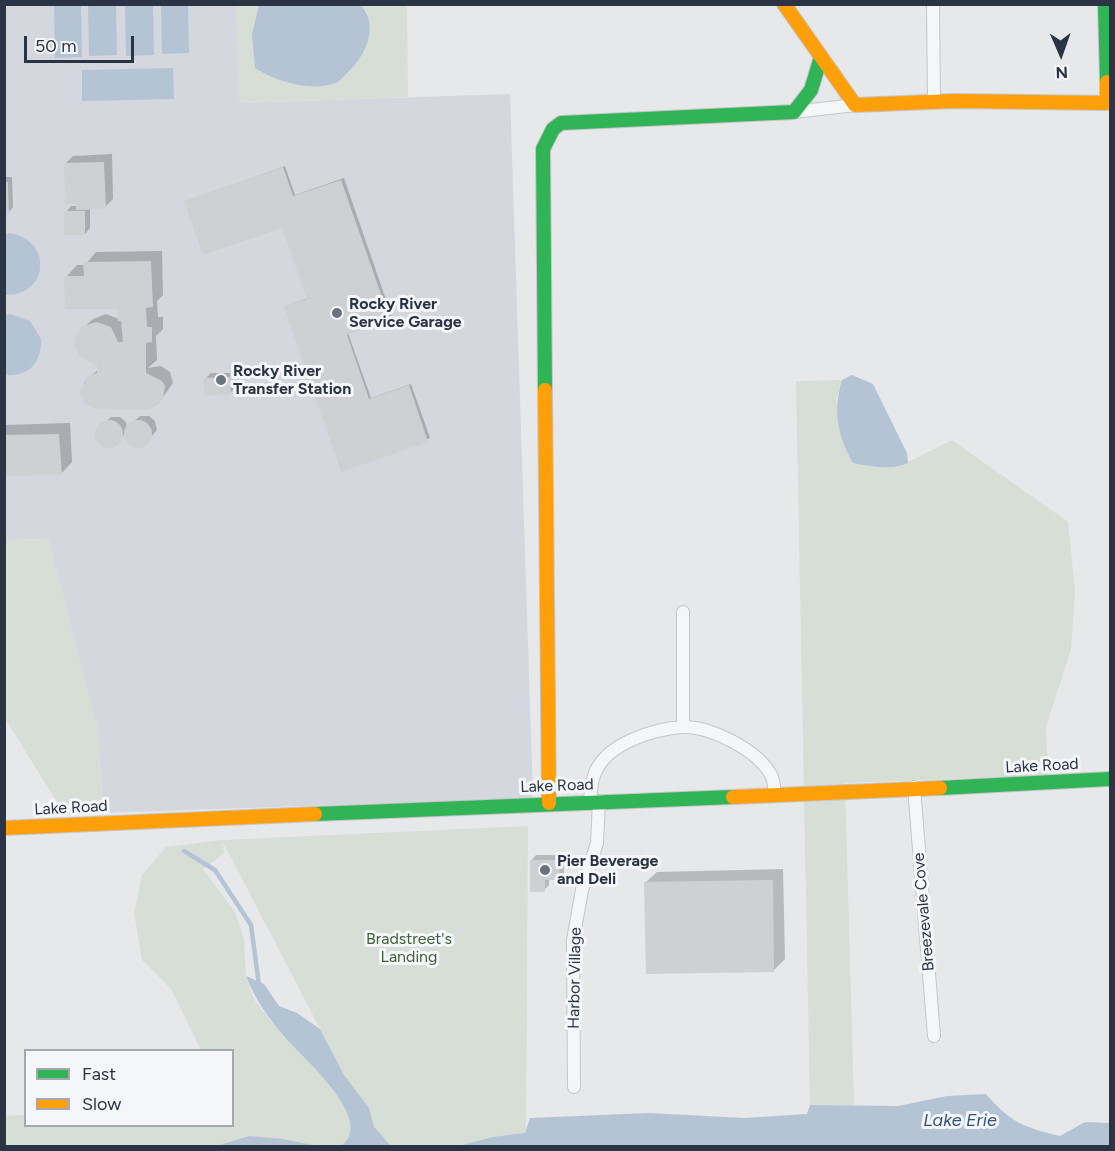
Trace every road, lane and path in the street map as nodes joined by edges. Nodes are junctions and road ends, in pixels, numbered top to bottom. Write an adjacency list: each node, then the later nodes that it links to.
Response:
1 (784, 4): 4 (street)
2 (933, 4): 5 (street)
3 (1105, 4): 5 (street)
4 (821, 57): 6 (street); 7 (street)
5 (934, 102): 6 (street)
6 (855, 105): 7 (street)
7 (794, 112): 14 (street)
8 (683, 612): 9 (street)
9 (683, 726): 12 (street); 13 (street, Harbor Village)
10 (1110, 779): 11 (street, Lake Road)
11 (914, 787): 12 (street, Lake Road); 16 (street, Breezevale Cove)
12 (775, 795): 13 (street, Lake Road)
13 (595, 801): 14 (street, Lake Road); 17 (street, Harbor Village)
14 (549, 803): 15 (street, Lake Road)
15 (4, 828)
16 (934, 1036)
17 (574, 1087)

